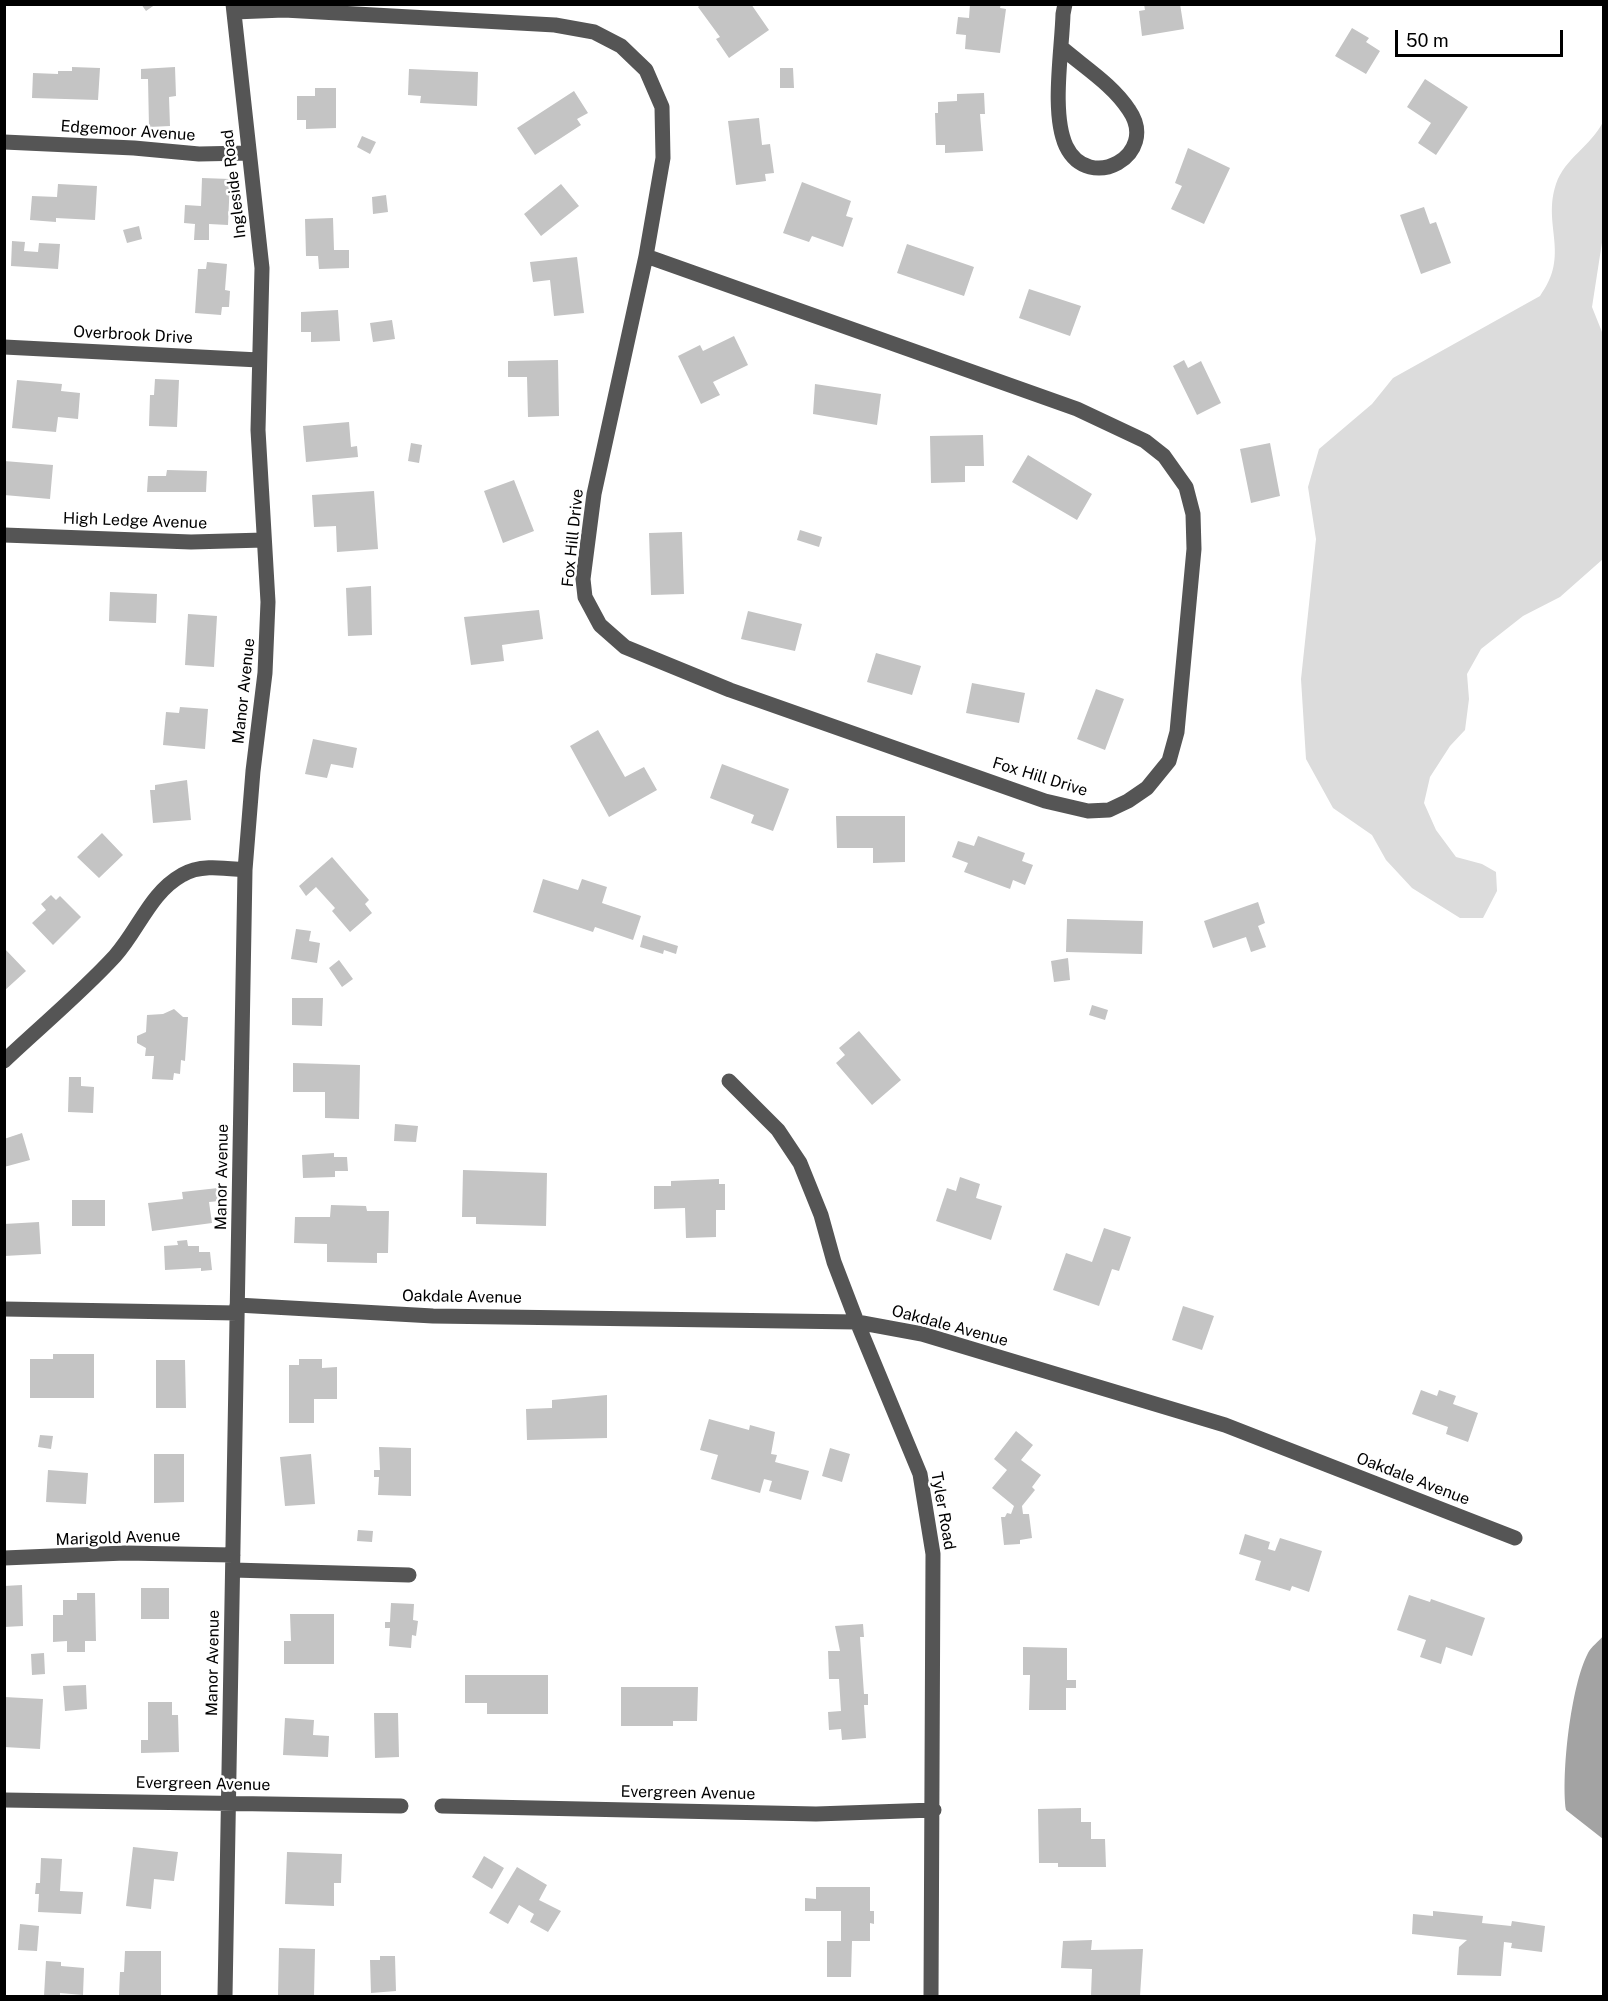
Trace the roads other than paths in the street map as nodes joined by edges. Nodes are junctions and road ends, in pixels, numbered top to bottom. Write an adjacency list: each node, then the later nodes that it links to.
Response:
1 (1065, 4): 3 (street)
2 (233, 8): 5 (street, Ingleside Road); 6 (street, Fox Hill Drive)
3 (1062, 48): 3 (street)
4 (4, 142): 5 (street, Edgemoor Avenue)
5 (248, 153): 8 (street, Ingleside Road)
6 (646, 256): 6 (street, Fox Hill Drive)
7 (4, 347): 8 (street, Overbrook Drive)
8 (259, 360): 10 (street, Manor Avenue)
9 (4, 535): 10 (street, High Ledge Avenue)
10 (264, 540): 11 (street, Manor Avenue)
11 (245, 870): 12 (street); 15 (street, Manor Avenue)
12 (4, 1061)
13 (729, 1081): 16 (street, Tyler Road)
14 (4, 1309): 15 (street, Oakdale Avenue)
15 (237, 1310): 16 (street, Oakdale Avenue); 19 (street, Manor Avenue)
16 (857, 1322): 17 (street, Oakdale Avenue); 25 (street, Tyler Road)
17 (1515, 1538)
18 (4, 1558): 19 (street, Marigold Avenue)
19 (233, 1562): 20 (street, Marigold Avenue); 22 (street, Manor Avenue)
20 (410, 1575)
21 (4, 1800): 22 (street, Evergreen Avenue)
22 (229, 1802): 23 (street, Evergreen Avenue); 26 (street, Manor Avenue)
23 (401, 1806)
24 (442, 1806): 25 (street, Evergreen Avenue)
25 (934, 1810): 27 (street, Tyler Road)
26 (225, 1996)
27 (931, 1996)

